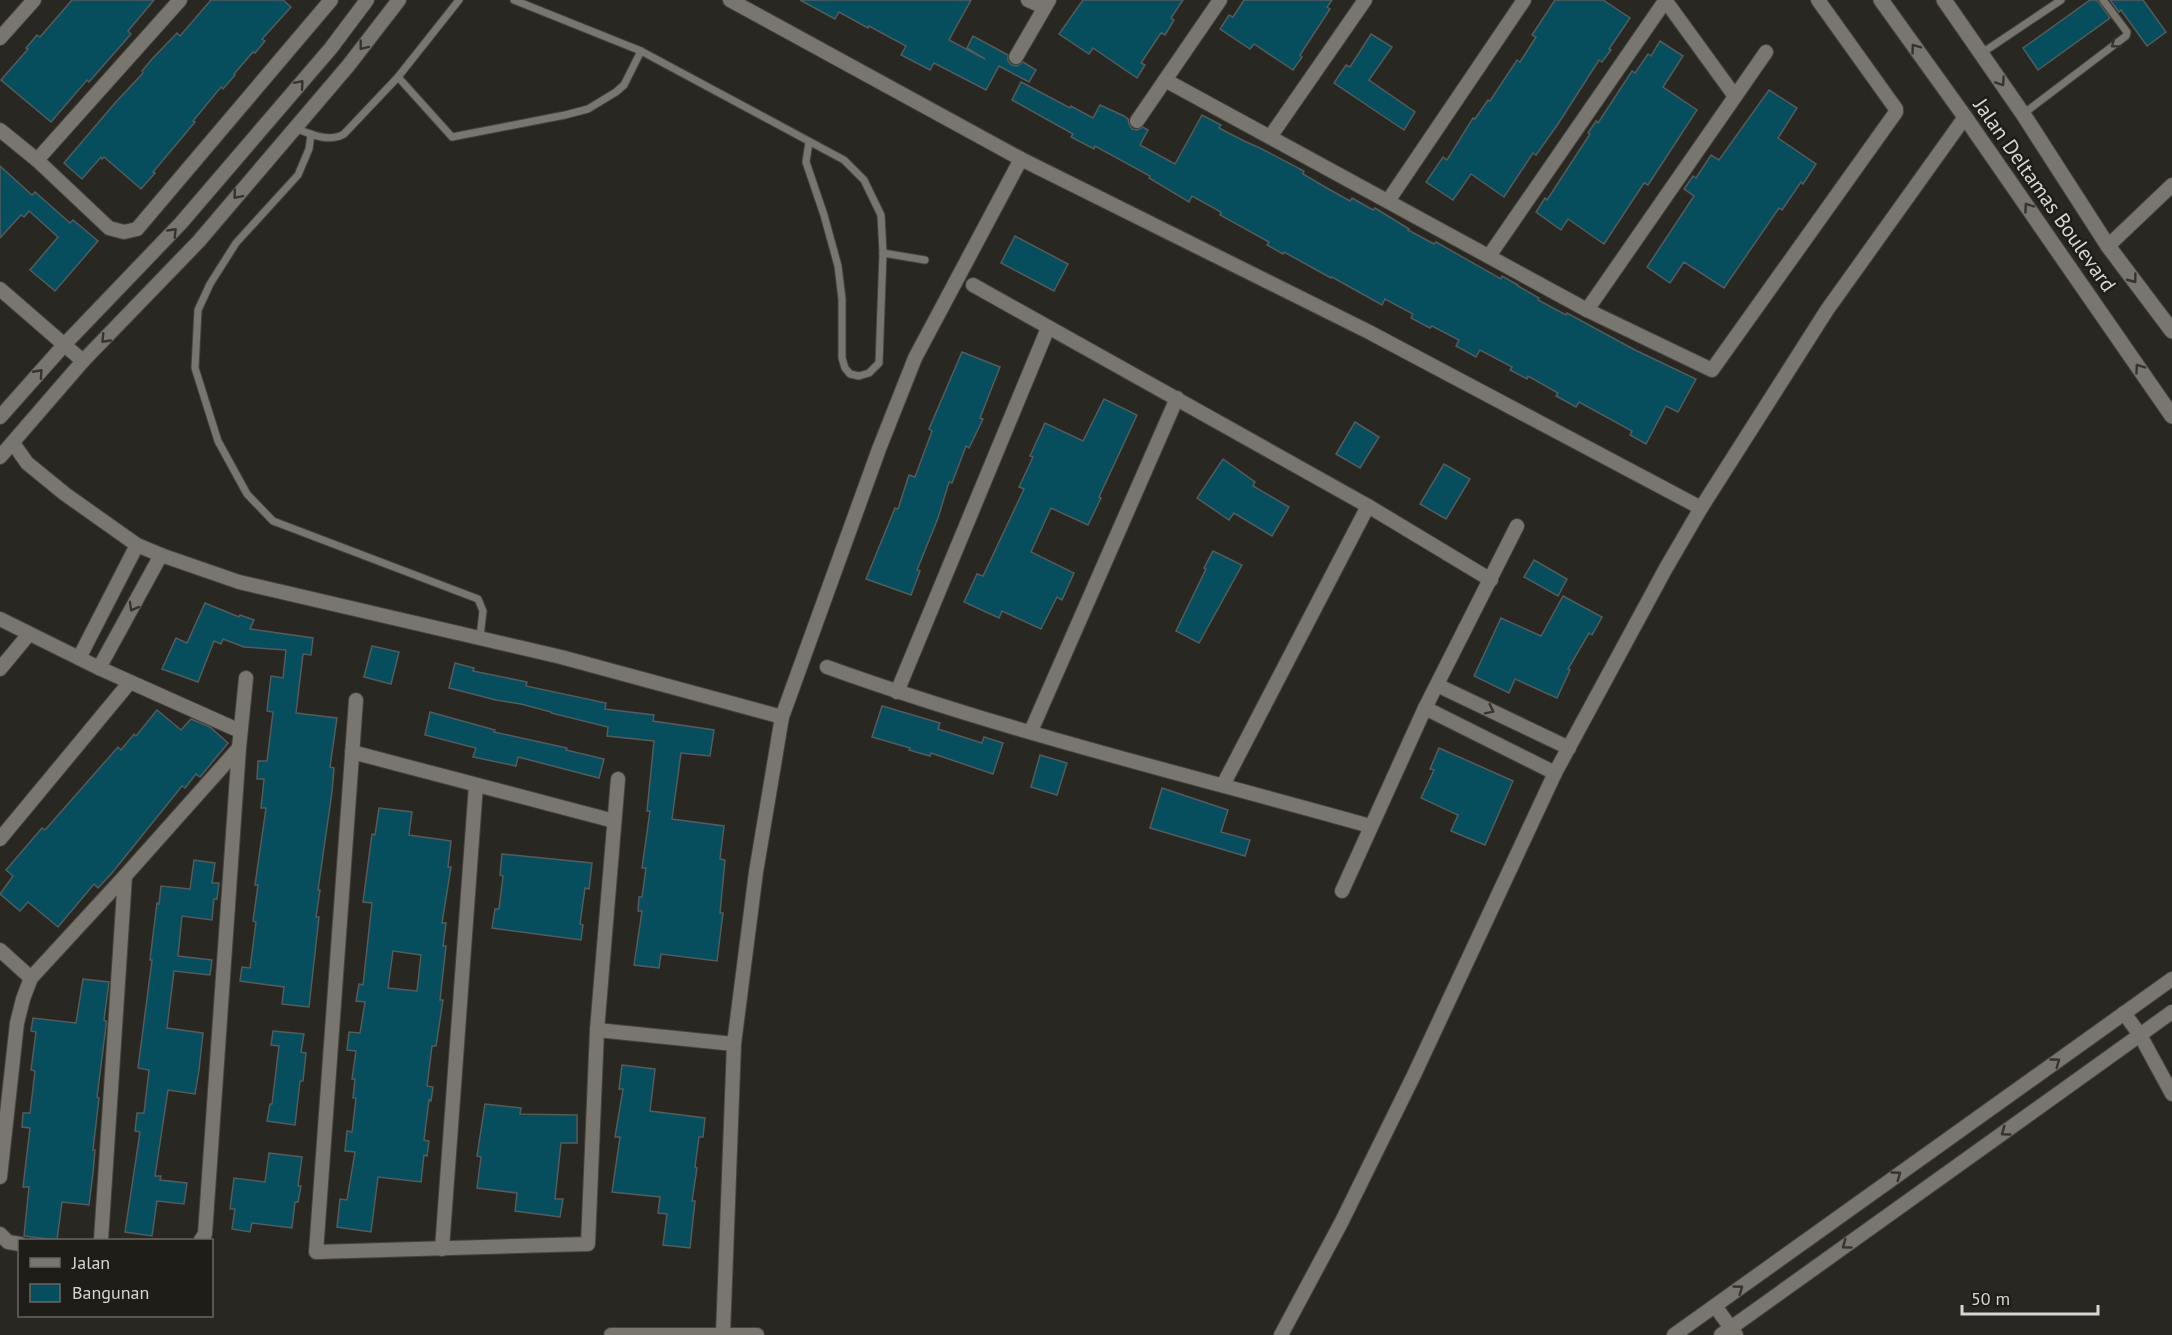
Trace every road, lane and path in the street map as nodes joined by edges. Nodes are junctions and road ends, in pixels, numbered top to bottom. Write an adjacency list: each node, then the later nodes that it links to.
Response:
1 (33, 0): 20 (street)
2 (180, 0): 37 (street)
3 (331, 0): 37 (street)
4 (367, 0): 50 (street, one-way to 4)
5 (399, 0): 31 (street, one-way to 31)
6 (459, 0): 25 (lane)
7 (514, 0): 21 (lane)
8 (730, 0): 36 (street)
9 (1028, 0): 19 (street)
10 (1220, 0): 26 (street)
11 (1365, 0): 34 (street)
12 (1524, 0): 39 (street)
13 (1665, 0): 27 (street); 42 (street)
14 (1818, 0): 46 (street)
15 (1881, 0): 29 (street, Jalan Deltamas Boulevard, one-way to 15)
16 (1944, 0): 23 (street)
17 (2061, 0): 23 (lane)
18 (2103, 0): 28 (lane, one-way to 28)
19 (1047, 4): 24 (street)
20 (0, 38)
21 (641, 51): 25 (lane); 35 (lane)
22 (1766, 52): 27 (street)
23 (1982, 53): 28 (street, one-way to 28)
24 (1016, 57)
25 (398, 76): 33 (lane)
26 (1165, 80): 30 (street); 34 (street)
27 (1734, 95): 46 (street)
28 (2023, 114): 40 (street)
29 (1965, 117): 53 (street, Jalan Deltamas Boulevard, one-way to 29); 58 (street)
30 (1137, 121)
31 (295, 128): 33 (lane); 51 (street, one-way to 51)
32 (0, 130): 37 (street)
33 (311, 134): 65 (lane)
34 (1270, 137): 39 (street)
35 (809, 142): 41 (lane); 41 (lane)
36 (1021, 159): 58 (street); 76 (street)
37 (37, 160)
38 (2172, 185): 40 (street)
39 (1388, 201): 42 (street)
40 (2108, 246): 47 (street, one-way to 47)
41 (883, 253): 43 (lane)
42 (1489, 256): 46 (street)
43 (925, 260)
44 (973, 285): 48 (street)
45 (0, 289): 50 (street)
46 (1587, 310)
47 (2167, 321): 49 (street)
48 (1048, 328): 52 (street); 73 (street)
49 (2172, 331)
50 (64, 345): 51 (street); 54 (street, one-way to 50)
51 (83, 362): 55 (street)
52 (1177, 398): 57 (street); 78 (street)
53 (2172, 416)
54 (0, 417)
55 (14, 443): 56 (street); 60 (street)
56 (0, 457)
57 (1368, 506): 62 (street); 84 (street)
58 (1701, 508): 80 (street)
59 (1517, 526): 62 (street)
60 (137, 545): 61 (street); 66 (street)
61 (161, 555): 65 (street); 68 (street, one-way to 68)
62 (1491, 580): 72 (street)
63 (0, 619): 64 (street)
64 (29, 634): 66 (street); 69 (street)
65 (480, 637): 76 (street)
66 (79, 658): 68 (street)
67 (827, 667): 73 (street)
68 (99, 668): 71 (street)
69 (0, 669)
70 (246, 678): 77 (street)
71 (130, 682): 77 (street); 88 (street)
72 (1437, 685): 75 (street); 80 (street, one-way to 80)
73 (897, 692): 78 (street)
74 (356, 700): 81 (street)
75 (1425, 708): 82 (street); 87 (street)
76 (782, 717): 98 (street)
77 (240, 731): 79 (street)
78 (1031, 731): 84 (street)
79 (239, 748): 89 (street); 103 (street)
80 (1569, 748): 82 (street)
81 (352, 752): 85 (street); 105 (street)
82 (1556, 773): 111 (street)
83 (618, 779): 86 (street)
84 (1222, 784): 87 (street)
85 (476, 785): 86 (street); 105 (street)
86 (614, 821): 96 (street)
87 (1370, 826): 90 (street)
88 (0, 839)
89 (125, 876): 92 (street); 102 (street)
90 (1342, 891)
91 (0, 950): 92 (street)
92 (32, 978): 100 (street)
93 (2172, 979): 95 (street)
94 (2172, 1012): 97 (street)
95 (2124, 1013): 97 (street); 106 (street, one-way to 95)
96 (597, 1030): 98 (street); 105 (street)
97 (2140, 1035): 99 (street); 107 (street, one-way to 107)
98 (734, 1044): 108 (street)
99 (2172, 1094)
100 (0, 1177)
101 (0, 1234): 104 (street)
102 (101, 1239)
103 (202, 1239)
104 (18, 1244)
105 (442, 1249)
106 (1715, 1306): 107 (street); 112 (street)
107 (1730, 1332)
108 (723, 1334): 109 (street); 110 (street)
109 (611, 1335)
110 (757, 1335)
111 (1281, 1335)
112 (1674, 1335)

